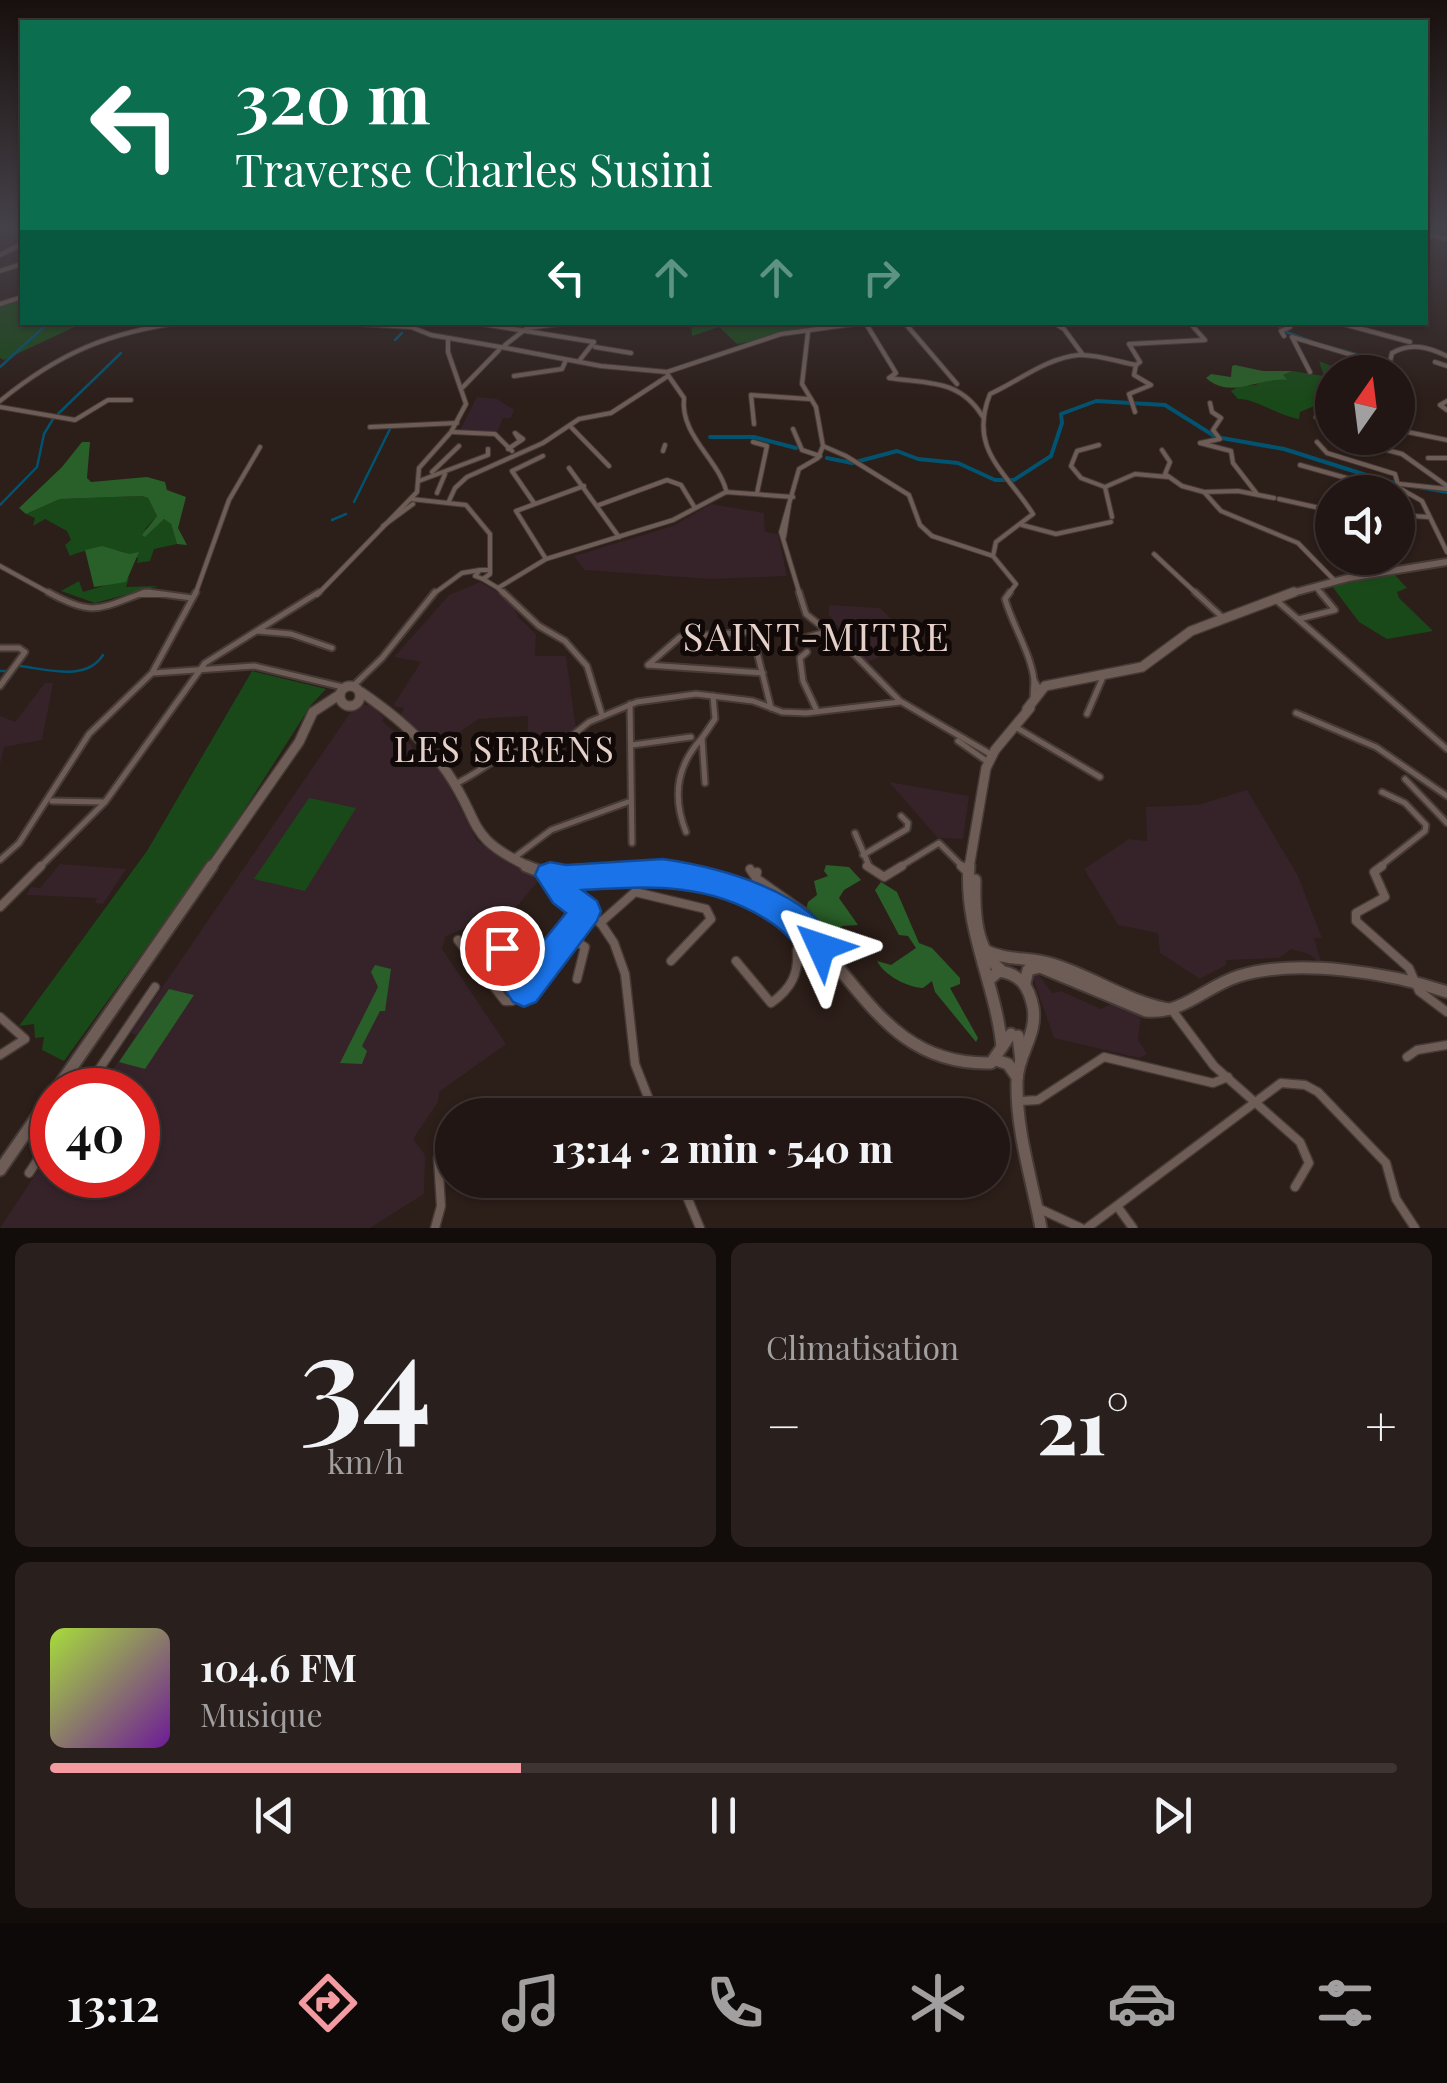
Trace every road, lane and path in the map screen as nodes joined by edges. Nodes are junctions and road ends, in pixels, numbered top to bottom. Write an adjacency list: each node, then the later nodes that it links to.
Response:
1 (159, 325): 35 (street)
2 (377, 325): 15 (street)
3 (493, 325): 12 (street)
4 (553, 325): 12 (street)
5 (840, 325): 13 (street)
6 (865, 325): 29 (street)
7 (907, 325): 29 (street)
8 (1057, 325): 20 (street)
9 (1192, 325): 24 (street)
10 (1288, 325): 14 (street)
11 (1346, 325): 19 (street)
12 (524, 329): 16 (street); 17 (street)
13 (808, 332): 27 (street); 32 (street)
14 (1283, 333)
15 (448, 338): 17 (street); 30 (street)
16 (594, 346): 18 (street); 22 (street)
17 (500, 348): 21 (street); 30 (street)
18 (631, 354)
19 (1447, 354): 26 (street)
20 (1083, 355): 24 (street); 38 (street)
21 (566, 360): 22 (street); 28 (street)
22 (579, 362): 27 (street)
23 (1435, 362): 25 (street)
24 (1136, 365): 37 (street)
25 (1447, 366)
26 (1310, 372)
27 (667, 374): 41 (street); 76 (street)
28 (514, 376)
29 (959, 386): 38 (street)
30 (463, 391): 39 (street)
31 (132, 400): 35 (street)
32 (812, 400): 40 (street); 51 (street)
33 (1447, 401): 36 (street)
34 (1210, 403): 80 (street)
35 (1, 408)
36 (1447, 410)
37 (1136, 412)
38 (983, 416): 93 (street)
39 (457, 423): 42 (street); 44 (street)
40 (754, 424)
41 (570, 426): 63 (street); 85 (street)
42 (370, 427)
43 (793, 428): 58 (street)
44 (451, 432): 47 (street); 70 (street)
45 (1415, 433): 46 (street)
46 (1447, 440)
47 (520, 442)
48 (753, 442): 79 (street)
49 (1099, 445): 72 (street)
50 (459, 446): 61 (street)
51 (824, 446): 58 (street); 97 (street)
52 (260, 447): 106 (street)
53 (488, 449): 65 (street)
54 (1162, 450): 69 (street)
55 (1333, 455): 68 (street)
56 (1403, 455): 74 (street)
57 (543, 456): 86 (street)
58 (820, 456): 83 (street)
59 (1428, 458): 60 (street)
60 (1447, 458)
61 (444, 461): 65 (street); 66 (street)
62 (1300, 464): 87 (street)
63 (609, 466)
64 (570, 468): 71 (street)
65 (454, 470): 67 (street)
66 (432, 472)
67 (445, 474): 70 (street); 78 (street)
68 (1395, 475)
69 (1168, 477): 72 (street); 77 (street)
70 (419, 481): 75 (street)
71 (584, 486): 86 (street); 88 (street)
72 (1105, 486): 93 (street)
73 (1415, 487): 74 (street)
74 (1447, 488)
75 (418, 492): 82 (street); 84 (street)
76 (726, 492): 79 (street); 90 (street)
77 (1204, 492): 80 (street); 102 (street)
78 (437, 493)
79 (758, 493): 83 (street)
80 (1257, 494): 89 (street)
81 (1415, 496): 87 (street)
82 (424, 500): 84 (street); 85 (street)
83 (791, 501): 110 (street)
84 (412, 502): 109 (street)
85 (452, 502): 101 (street)
86 (534, 503): 98 (street)
87 (1422, 504): 92 (street)
88 (599, 505): 90 (street); 94 (street)
89 (1315, 507)
90 (696, 508): 94 (street)
91 (1415, 516): 92 (street)
92 (1428, 517): 95 (street)
93 (1022, 525): 97 (street)
94 (619, 537): 98 (street)
95 (1447, 552)
96 (1154, 554): 107 (street)
97 (993, 556): 119 (street)
98 (546, 559): 103 (street)
99 (1444, 563): 102 (street)
100 (0, 567): 106 (street)
101 (483, 574): 103 (street); 121 (street)
102 (1336, 582): 104 (street)
103 (496, 586): 132 (street)
104 (1316, 589): 105 (street); 108 (street)
105 (1271, 597): 107 (street); 108 (street)
106 (192, 598): 116 (street)
107 (1222, 618): 118 (street)
108 (1299, 619): 137 (street)
109 (257, 631): 113 (street); 115 (street)
110 (826, 632): 111 (street); 125 (street)
111 (800, 639)
112 (0, 648): 120 (street)
113 (332, 648)
114 (807, 652): 129 (street)
115 (197, 671): 116 (street); 121 (street); 146 (street)
116 (152, 673): 155 (street)
117 (764, 673): 117 (street); 128 (street)
118 (1103, 676): 122 (street); 130 (street)
119 (1034, 680): 122 (street); 126 (street)
120 (0, 686)
121 (347, 691): 124 (street); 124 (street); 141 (street)
122 (1041, 691): 126 (street)
123 (713, 696): 127 (street); 128 (street); 135 (street)
124 (325, 702): 189 (street)
125 (899, 702): 129 (street); 138 (street)
126 (1031, 703): 133 (street)
127 (630, 704): 132 (street); 136 (street)
128 (771, 708): 129 (street)
129 (817, 711)
130 (1087, 714)
131 (1296, 714): 144 (street)
132 (602, 715): 141 (street)
133 (1014, 726): 138 (street); 139 (street)
134 (691, 737): 136 (street)
135 (702, 738): 142 (street); 150 (street)
136 (632, 745): 147 (street)
137 (1447, 749)
138 (990, 759): 159 (street)
139 (1100, 777)
140 (1405, 779): 149 (street)
141 (454, 784): 154 (street)
142 (705, 784)
143 (1382, 792): 175 (street)
144 (1447, 796)
145 (52, 801): 146 (street)
146 (105, 802): 161 (street)
147 (628, 802): 152 (street); 154 (street)
148 (901, 816): 153 (street)
149 (1447, 823)
150 (686, 832)
151 (855, 833): 153 (street)
152 (632, 843)
153 (863, 855): 159 (street)
154 (513, 858): 157 (street)
155 (0, 860)
156 (754, 873): 164 (street)
157 (550, 875): 158 (street); 160 (street)
158 (572, 877): 160 (street); 164 (street)
159 (972, 878): 168 (street); 174 (street)
160 (576, 904): 162 (street)
161 (0, 906)
162 (586, 911): 163 (street); 165 (street)
163 (600, 923): 170 (street); 193 (street)
164 (812, 934): 171 (street); 187 (street)
165 (568, 936): 173 (street); 179 (street)
166 (458, 940): 179 (street)
167 (500, 944): 179 (street)
168 (984, 950): 169 (street); 172 (street)
169 (1027, 960): 172 (street); 180 (street)
170 (671, 962)
171 (736, 962)
172 (1006, 972): 174 (street); 176 (street)
173 (578, 978)
174 (990, 979): 183 (street)
175 (1414, 982): 178 (street); 180 (street); 181 (street)
176 (1026, 983): 180 (street); 184 (street)
177 (155, 987): 190 (street)
178 (1447, 990)
179 (524, 991)
180 (1171, 1009): 192 (street)
181 (1447, 1012)
182 (0, 1016): 186 (street)
183 (999, 1023): 184 (street); 187 (street)
184 (1020, 1034): 187 (street); 191 (street)
185 (1447, 1045): 188 (street)
186 (0, 1055)
187 (999, 1055): 191 (street)
188 (1408, 1057)
189 (71, 1068)
190 (100, 1068)
191 (1016, 1076): 195 (street)
192 (1228, 1077): 194 (street); 195 (street)
193 (649, 1098)
194 (1257, 1101): 198 (street); 201 (street); 208 (street)
195 (1020, 1102): 202 (street)
196 (30, 1127): 197 (street)
197 (0, 1170)
198 (1295, 1187)
199 (440, 1198): 203 (street)
200 (688, 1198): 204 (street)
201 (1118, 1206): 206 (street); 207 (street)
202 (1038, 1208): 205 (street); 206 (street)
203 (435, 1228)
204 (700, 1228)
205 (1040, 1228)
206 (1084, 1228)
207 (1133, 1228)
208 (1415, 1228)

